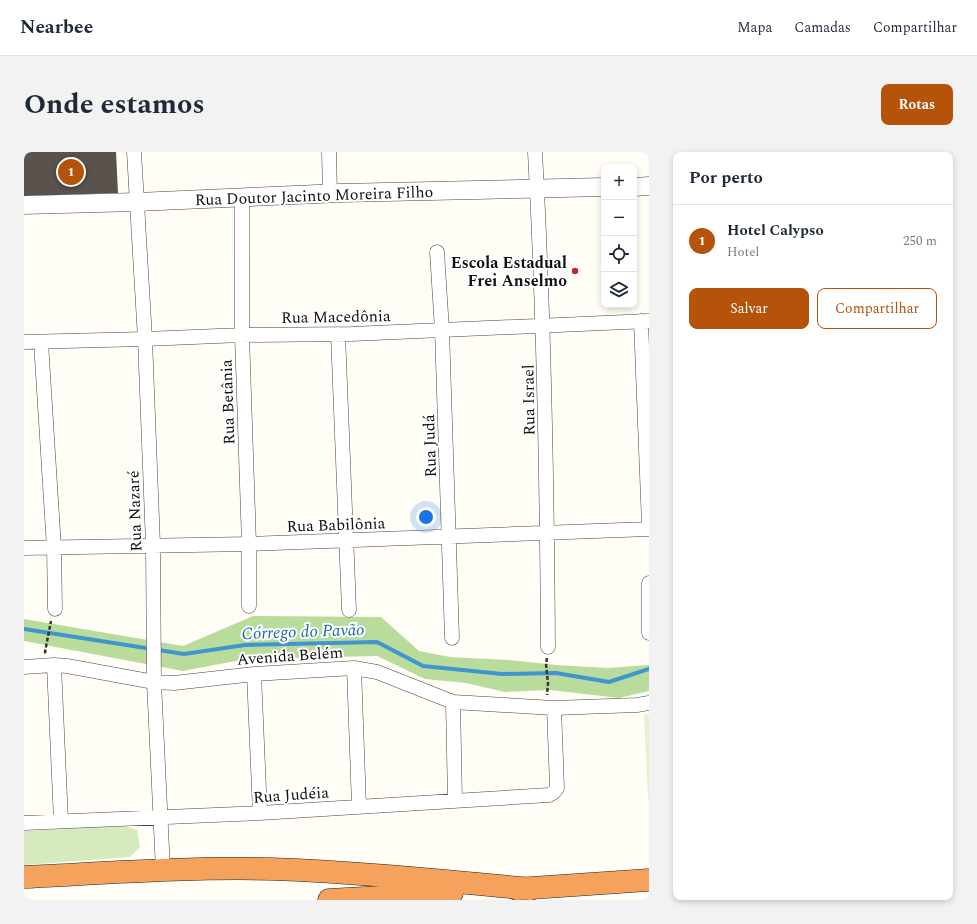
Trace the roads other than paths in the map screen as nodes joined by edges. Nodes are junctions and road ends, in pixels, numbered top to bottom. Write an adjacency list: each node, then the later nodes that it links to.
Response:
1 (134, 152): 10 (street, Rua Nazaré)
2 (329, 152): 8 (street)
3 (535, 152): 7 (street, Rua Israel)
4 (637, 186): 5 (street)
5 (649, 186)
6 (601, 187): 7 (street, Rua Doutor Jacinto Moreira Filho)
7 (537, 189): 8 (street, Rua Doutor Jacinto Moreira Filho); 14 (street, Rua Israel)
8 (330, 193): 9 (street, Rua Doutor Jacinto Moreira Filho)
9 (242, 197): 10 (street, Rua Doutor Jacinto Moreira Filho); 17 (street, Rua Betânia)
10 (137, 202): 11 (street, Rua Doutor Jacinto Moreira Filho); 18 (street, Rua Nazaré)
11 (24, 205)
12 (437, 252): 15 (street, Rua Judá)
13 (645, 321): 14 (street, Rua Macedônia); 21 (street)
14 (543, 326): 15 (street, Rua Macedônia); 23 (street, Rua Israel)
15 (442, 330): 16 (street, Rua Macedônia); 24 (street, Rua Judá)
16 (338, 334): 17 (street, Rua Macedônia); 25 (street)
17 (242, 335): 18 (street, Rua Macedônia); 26 (street, Rua Betânia)
18 (145, 339): 20 (street, Rua Macedônia); 27 (street, Rua Nazaré)
19 (24, 342): 20 (street, Rua Macedônia)
20 (41, 342): 29 (street)
21 (649, 525)
22 (649, 529): 23 (street, Rua Babilônia)
23 (547, 532): 24 (street, Rua Babilônia); 36 (street, Rua Israel)
24 (448, 537): 25 (street, Rua Babilônia); 35 (street, Rua Judá)
25 (347, 540): 26 (street, Rua Babilônia); 33 (street)
26 (249, 544): 27 (street, Rua Babilônia); 31 (street, Rua Betânia)
27 (153, 545): 29 (street, Rua Babilônia); 41 (street, Rua Nazaré)
28 (24, 548): 29 (street, Rua Babilônia)
29 (54, 548): 32 (street)
30 (649, 583): 34 (street)
31 (249, 606)
32 (55, 609)
33 (349, 610)
34 (649, 633)
35 (452, 638)
36 (548, 647)
37 (54, 665): 38 (street, Avenida Belém); 41 (street, Avenida Belém); 49 (street)
38 (24, 667)
39 (354, 668): 40 (street, Avenida Belém); 42 (street, Avenida Belém); 46 (street)
40 (254, 674): 41 (street, Avenida Belém); 47 (street)
41 (154, 679): 48 (street, Rua Nazaré)
42 (453, 702): 44 (street, Avenida Belém); 45 (street)
43 (649, 703): 44 (street, Avenida Belém)
44 (554, 708): 45 (street, Rua Judéia)
45 (455, 800): 46 (street, Rua Judéia)
46 (359, 806): 47 (street, Rua Judéia)
47 (260, 813): 48 (street, Rua Judéia)
48 (160, 818): 49 (street, Rua Judéia); 51 (street, Rua Nazaré)
49 (61, 820): 50 (street, Rua Judéia)
50 (24, 823)
51 (163, 870): 52 (highway); 54 (highway)
52 (24, 877)
53 (649, 880): 54 (highway)
54 (531, 888): 55 (highway)
55 (329, 900)

